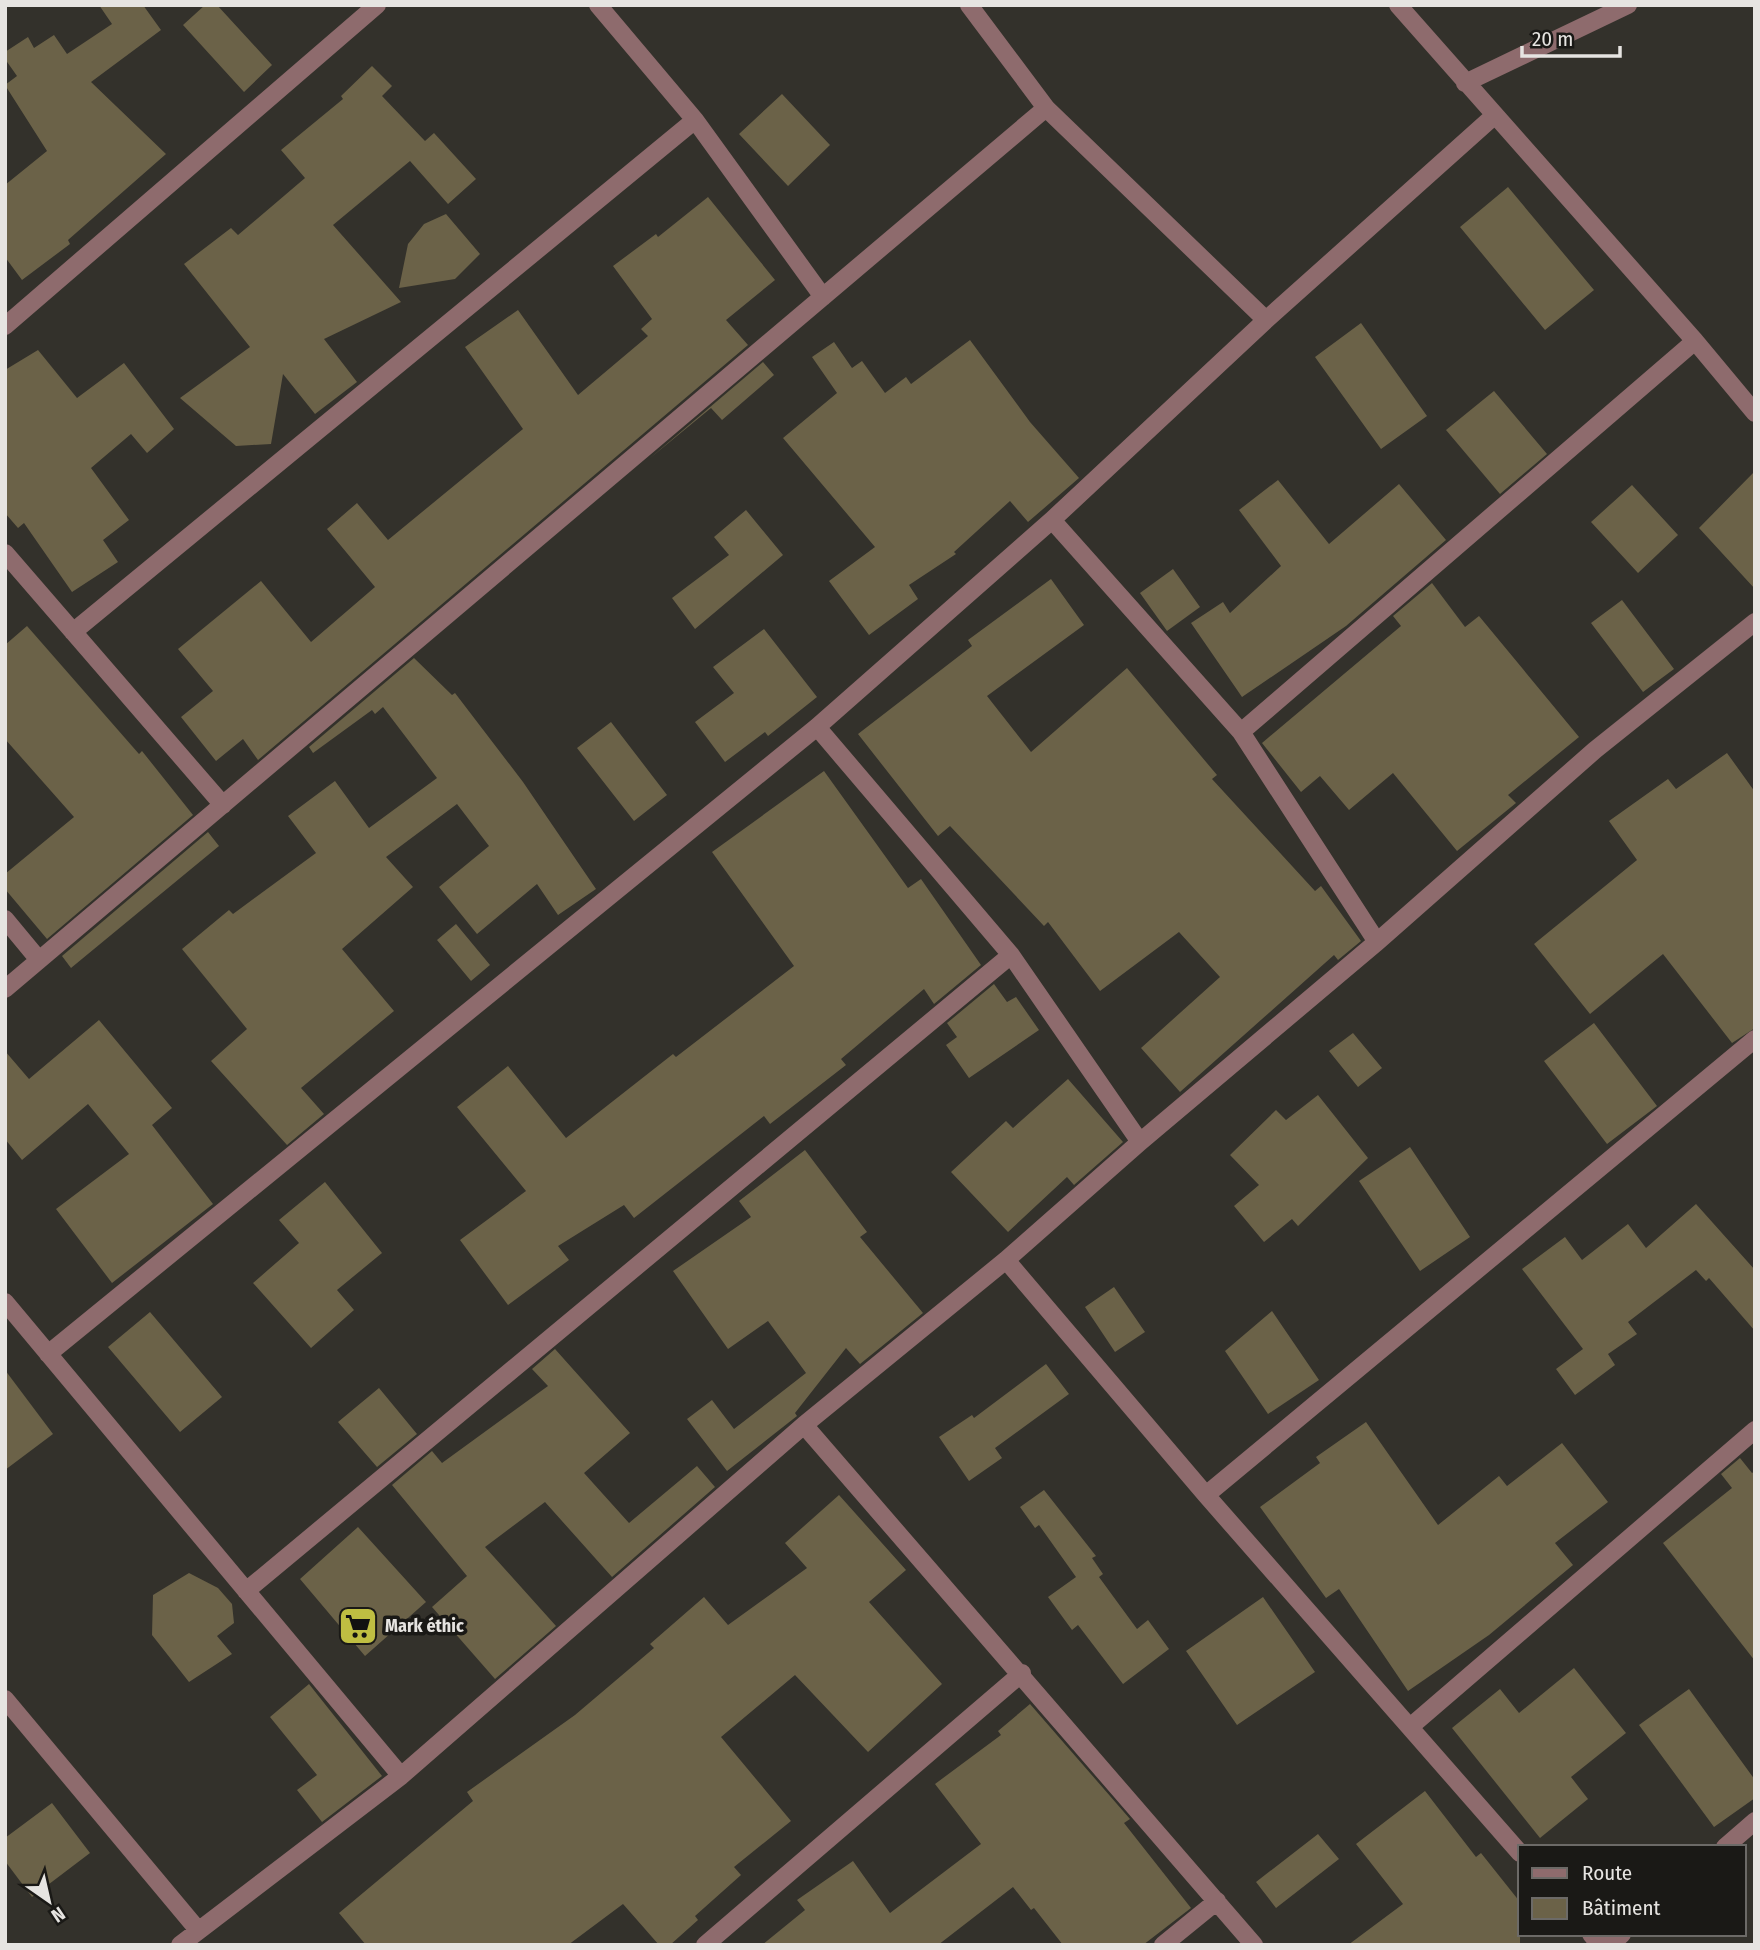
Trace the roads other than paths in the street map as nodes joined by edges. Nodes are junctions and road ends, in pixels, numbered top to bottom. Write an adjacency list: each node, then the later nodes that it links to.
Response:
1 (377, 5): 12 (street)
2 (598, 5): 9 (street)
3 (969, 5): 7 (street)
4 (1398, 5): 6 (street)
5 (1628, 5): 6 (street)
6 (1465, 83): 8 (street)
7 (1046, 108): 10 (street); 11 (street)
8 (1495, 116): 11 (street); 13 (street)
9 (695, 120): 10 (street); 18 (street)
10 (822, 297): 21 (street)
11 (1266, 320): 15 (street)
12 (5, 326)
13 (1695, 341): 14 (street); 20 (street)
14 (1755, 414)
15 (1052, 520): 19 (street); 20 (street)
16 (5, 553): 18 (street)
17 (1755, 622): 23 (street)
18 (73, 632): 21 (street)
19 (817, 727): 24 (street); 31 (street)
20 (1241, 733): 23 (street)
21 (223, 805): 25 (street)
22 (5, 919): 25 (street)
23 (1377, 942): 28 (street)
24 (1011, 956): 28 (street); 35 (street)
25 (40, 960): 26 (street)
26 (5, 989)
27 (1755, 1039): 34 (street)
28 (1140, 1142): 29 (street)
29 (1006, 1260): 32 (street); 34 (street)
30 (5, 1302): 31 (street)
31 (48, 1354): 35 (street)
32 (804, 1425): 36 (street); 39 (street)
33 (1755, 1430): 38 (street)
34 (1206, 1495): 38 (street)
35 (246, 1591): 39 (street)
36 (1022, 1673): 43 (street); 46 (street)
37 (5, 1699): 44 (street)
38 (1410, 1727): 42 (street)
39 (401, 1776): 44 (street)
40 (1751, 1831): 41 (street)
41 (1728, 1845)
42 (1518, 1851)
43 (1217, 1901): 47 (street); 48 (street)
44 (198, 1930): 45 (street)
45 (180, 1945)
46 (705, 1945)
47 (1163, 1945)
48 (1254, 1945)

